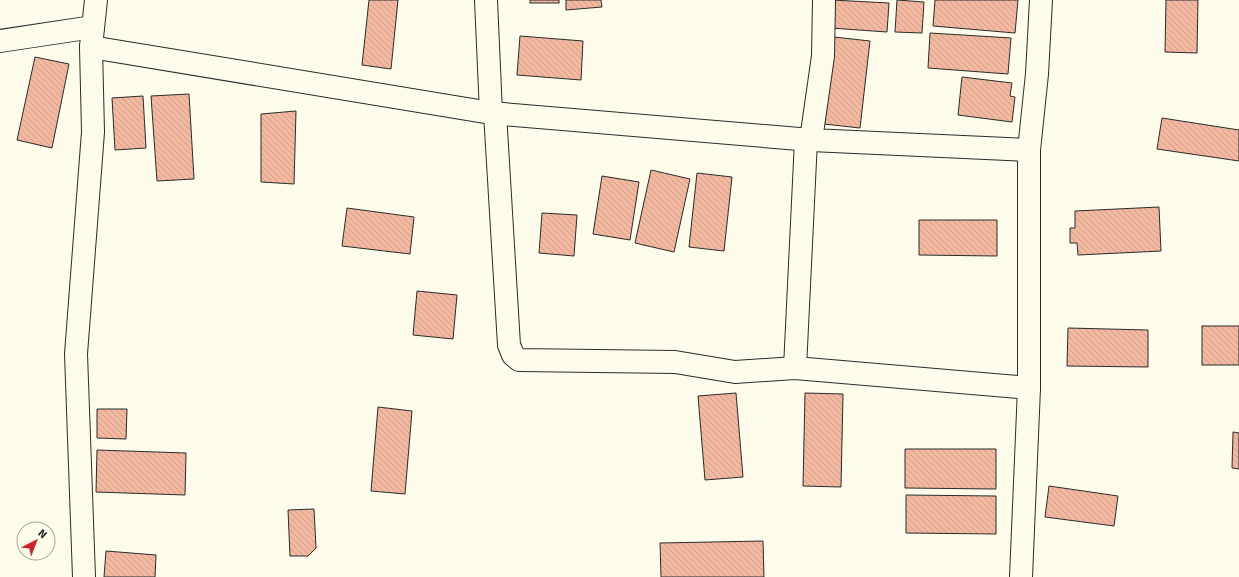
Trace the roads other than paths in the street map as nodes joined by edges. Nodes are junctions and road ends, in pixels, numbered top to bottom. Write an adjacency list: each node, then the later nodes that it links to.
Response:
1 (96, 0): 5 (street)
2 (486, 0): 7 (street)
3 (824, 0): 8 (street)
4 (1040, 0): 9 (street)
5 (92, 37): 6 (street); 7 (street); 12 (street)
6 (0, 41)
7 (493, 113): 8 (street); 10 (street)
8 (808, 140): 9 (street); 10 (street)
9 (1029, 150): 11 (street)
10 (795, 368): 11 (street)
11 (1029, 388): 13 (street)
12 (84, 577)
13 (1021, 577)

